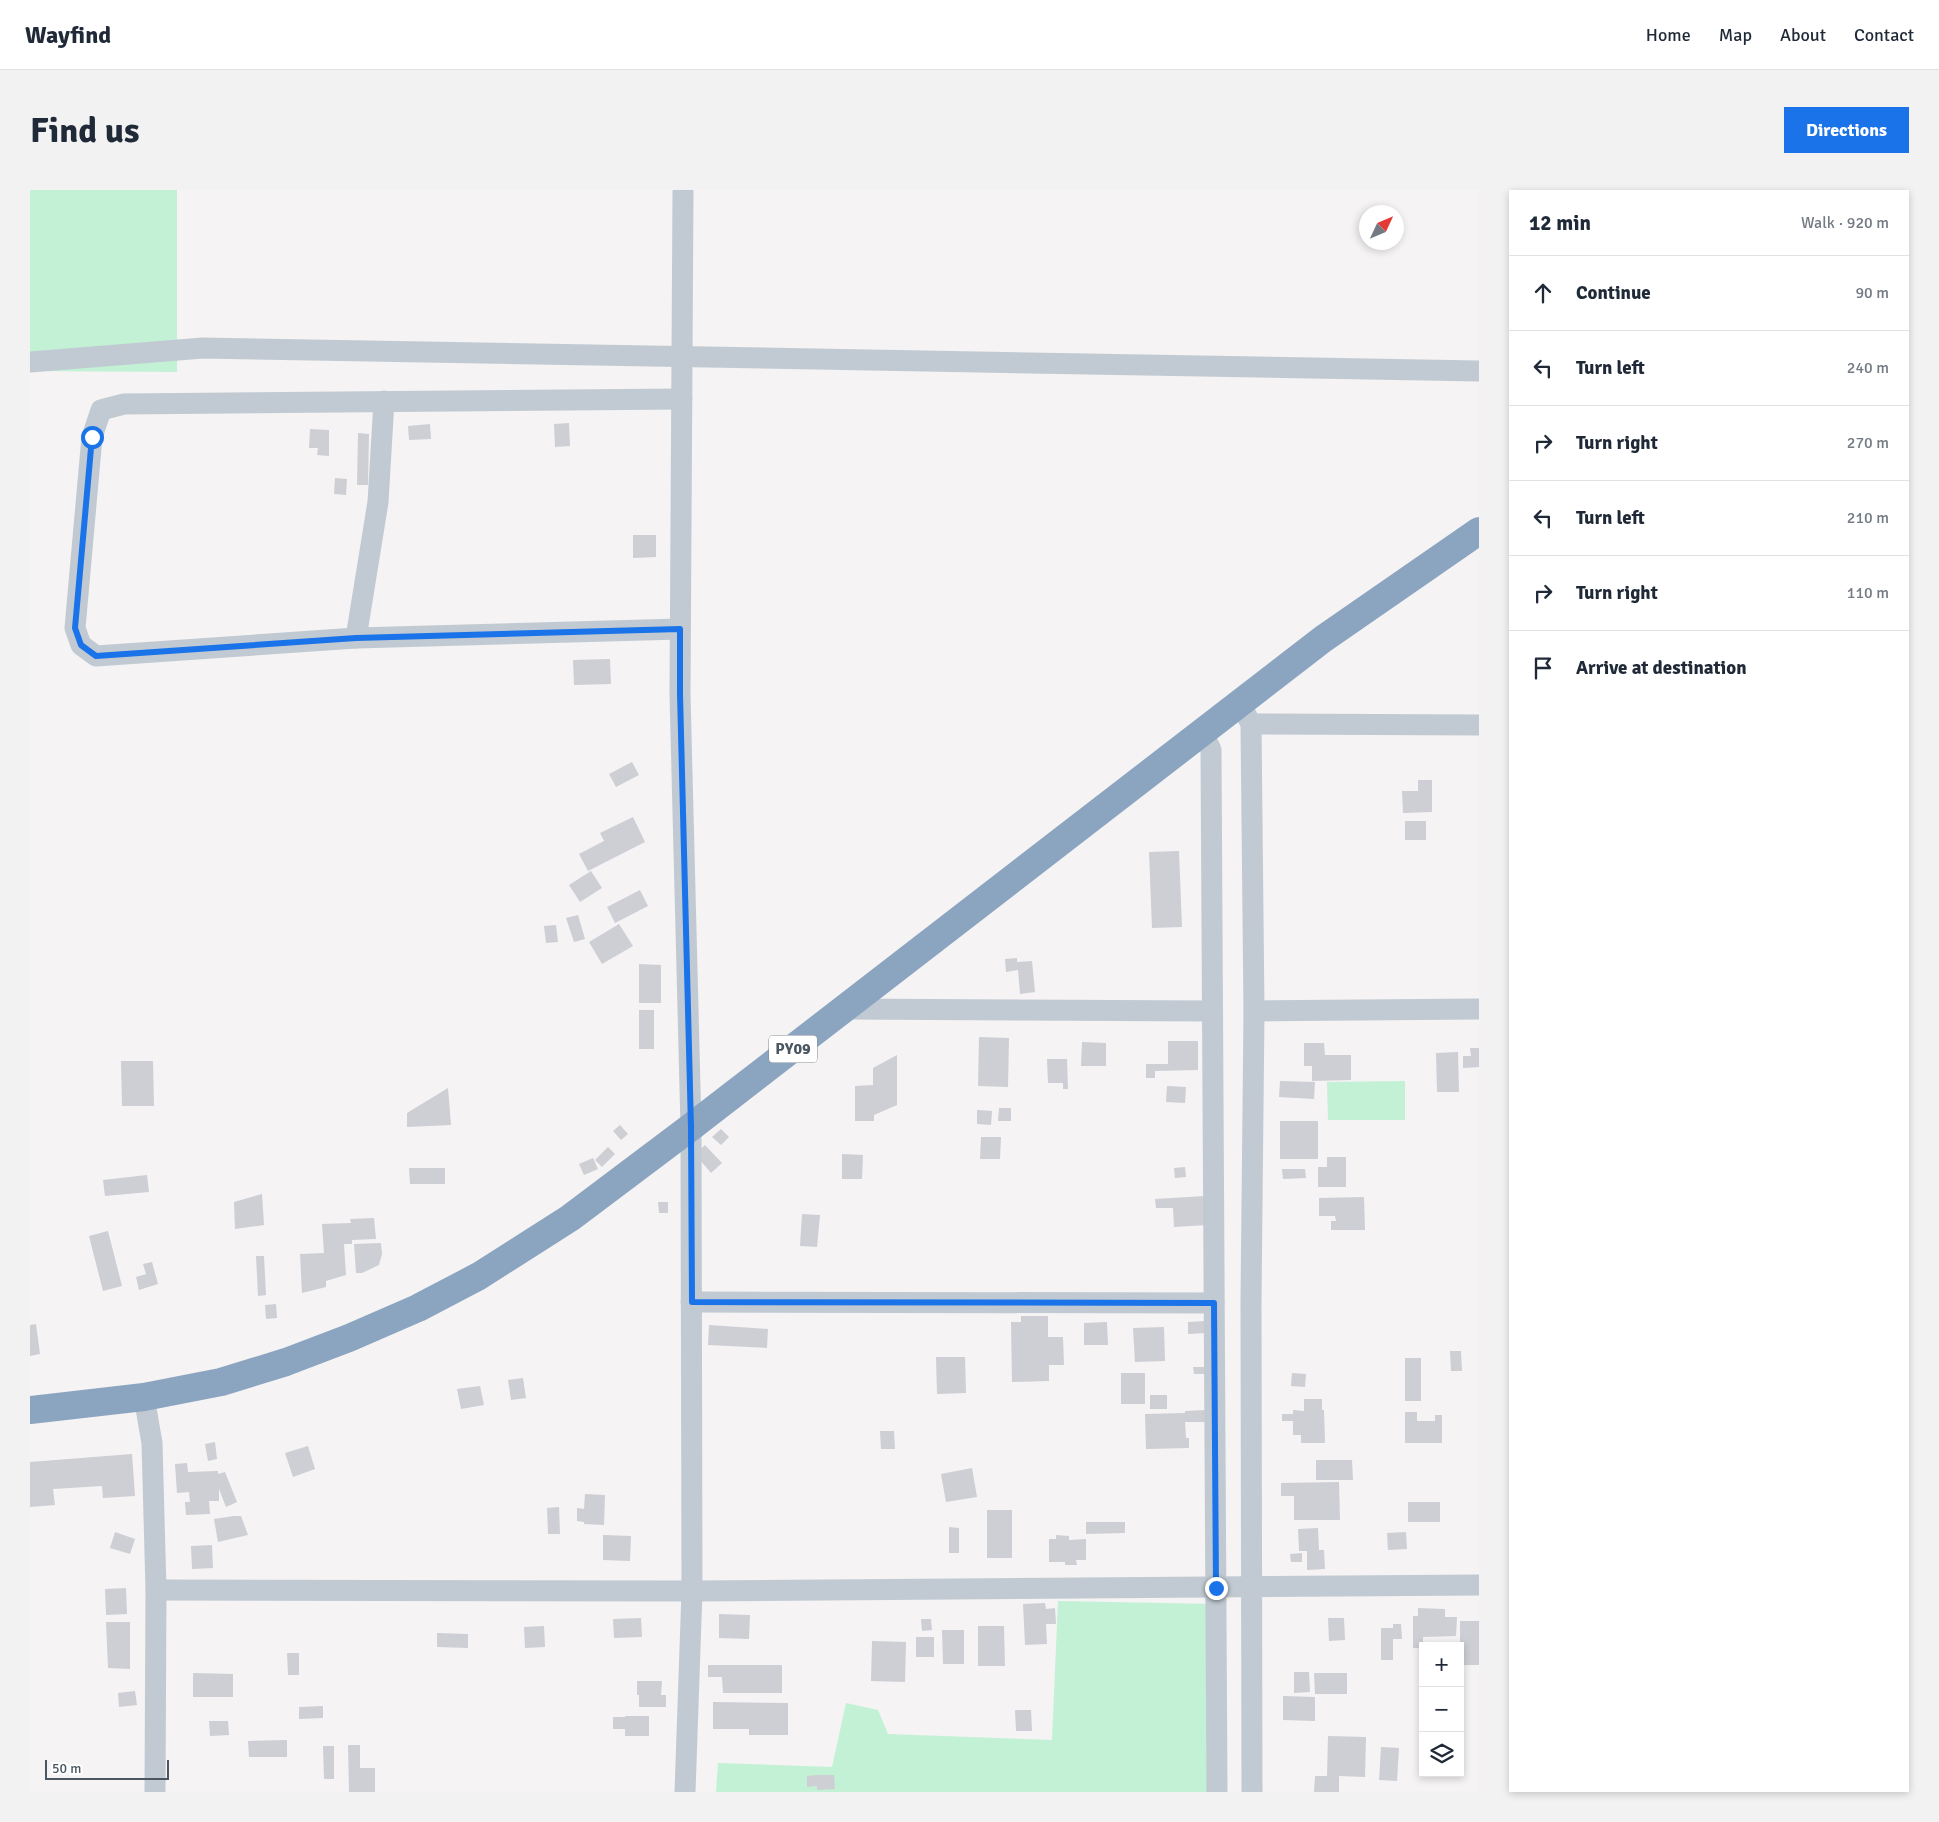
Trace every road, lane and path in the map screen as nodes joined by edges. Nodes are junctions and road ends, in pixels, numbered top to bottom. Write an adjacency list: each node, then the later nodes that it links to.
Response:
1 (683, 190): 2 (street)
2 (682, 358): 3 (street); 4 (street); 5 (street)
3 (30, 362)
4 (1479, 371)
5 (682, 398): 6 (street); 8 (street)
6 (384, 401): 9 (street); 9 (street)
7 (1479, 530): 10 (highway, PY09)
8 (680, 629): 9 (street); 17 (street)
9 (356, 638)
10 (1245, 714): 11 (street); 12 (highway, PY09); 16 (street)
11 (1479, 725)
12 (1203, 732): 13 (highway, PY09); 15 (street)
13 (845, 1009): 15 (street); 17 (highway, PY09)
14 (1479, 1009): 16 (street)
15 (1212, 1011): 19 (street)
16 (1254, 1012): 24 (street)
17 (691, 1127): 18 (street); 20 (highway, PY09)
18 (692, 1302): 19 (street); 26 (street)
19 (1214, 1303): 23 (street)
20 (144, 1397): 21 (highway, PY09); 25 (street)
21 (30, 1410)
22 (1479, 1585): 24 (street)
23 (1216, 1588): 24 (street); 26 (street); 29 (street)
24 (1252, 1588): 30 (street)
25 (156, 1590): 26 (street); 27 (street)
26 (692, 1591): 28 (street)
27 (155, 1792)
28 (685, 1792)
29 (1217, 1792)
30 (1252, 1792)

